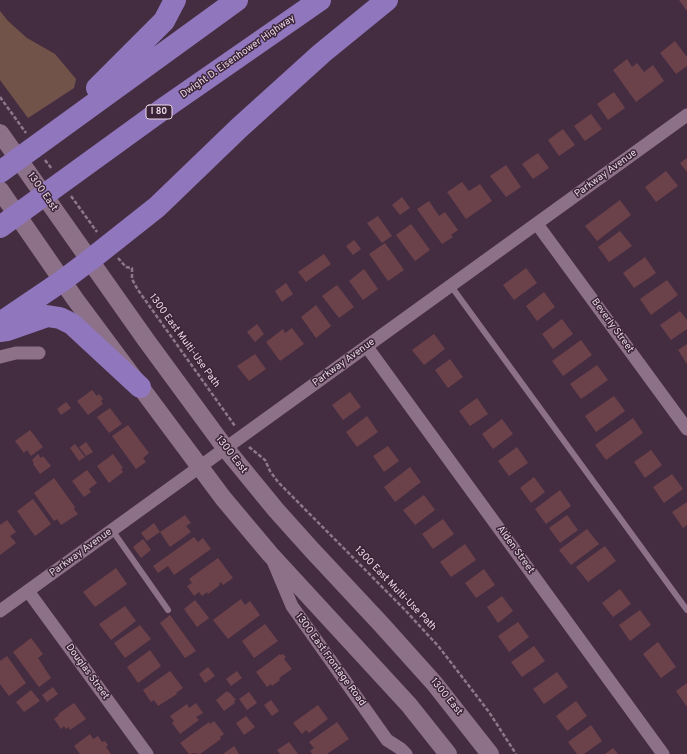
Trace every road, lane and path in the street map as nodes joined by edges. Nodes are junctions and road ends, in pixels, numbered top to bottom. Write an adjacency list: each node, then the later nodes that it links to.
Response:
1 (175, 0): 8 (highway)
2 (237, 0): 8 (highway)
3 (320, 0): 16 (highway, Dwight D. Eisenhower Highway / I 80)
4 (387, 0): 18 (highway)
5 (0, 97): 9 (path)
6 (687, 115): 15 (street, Parkway Avenue)
7 (0, 133): 18 (main road, 1300 East)
8 (51, 134): 11 (highway)
9 (28, 137)
10 (42, 155): 12 (path)
11 (0, 172)
12 (55, 174)
13 (0, 190): 20 (main road)
14 (68, 192): 17 (path)
15 (537, 224): 21 (street, Parkway Avenue); 29 (street, Beverly Street)
16 (0, 227)
17 (93, 227)
18 (90, 260): 20 (highway); 31 (main road, 1300 East)
19 (126, 267): 28 (path, 1300 East Multi-Use Path)
20 (62, 281): 22 (highway); 27 (main road)
21 (451, 286): 24 (street, Parkway Avenue); 37 (lane)
22 (0, 323)
23 (0, 331): 27 (highway)
24 (367, 347): 31 (street, Parkway Avenue); 44 (street, Alden Street)
25 (39, 353): 26 (street)
26 (0, 357)
27 (140, 387): 32 (main road)
28 (235, 426)
29 (687, 429)
30 (250, 448): 43 (path, 1300 East Multi-Use Path)
31 (226, 449): 32 (street, Parkway Avenue); 42 (main road, 1300 East)
32 (200, 467): 33 (street, Parkway Avenue); 34 (main road)
33 (112, 530): 35 (street, Parkway Avenue); 36 (lane)
34 (270, 554): 39 (street, 1300 East Frontage Road); 41 (main road)
35 (28, 591): 38 (street, Parkway Avenue); 40 (street, Douglas Street)
36 (168, 610)
37 (687, 610)
38 (0, 611)
39 (400, 752)
40 (147, 754)
41 (448, 754)
42 (490, 754)
43 (516, 754)
44 (663, 754)

